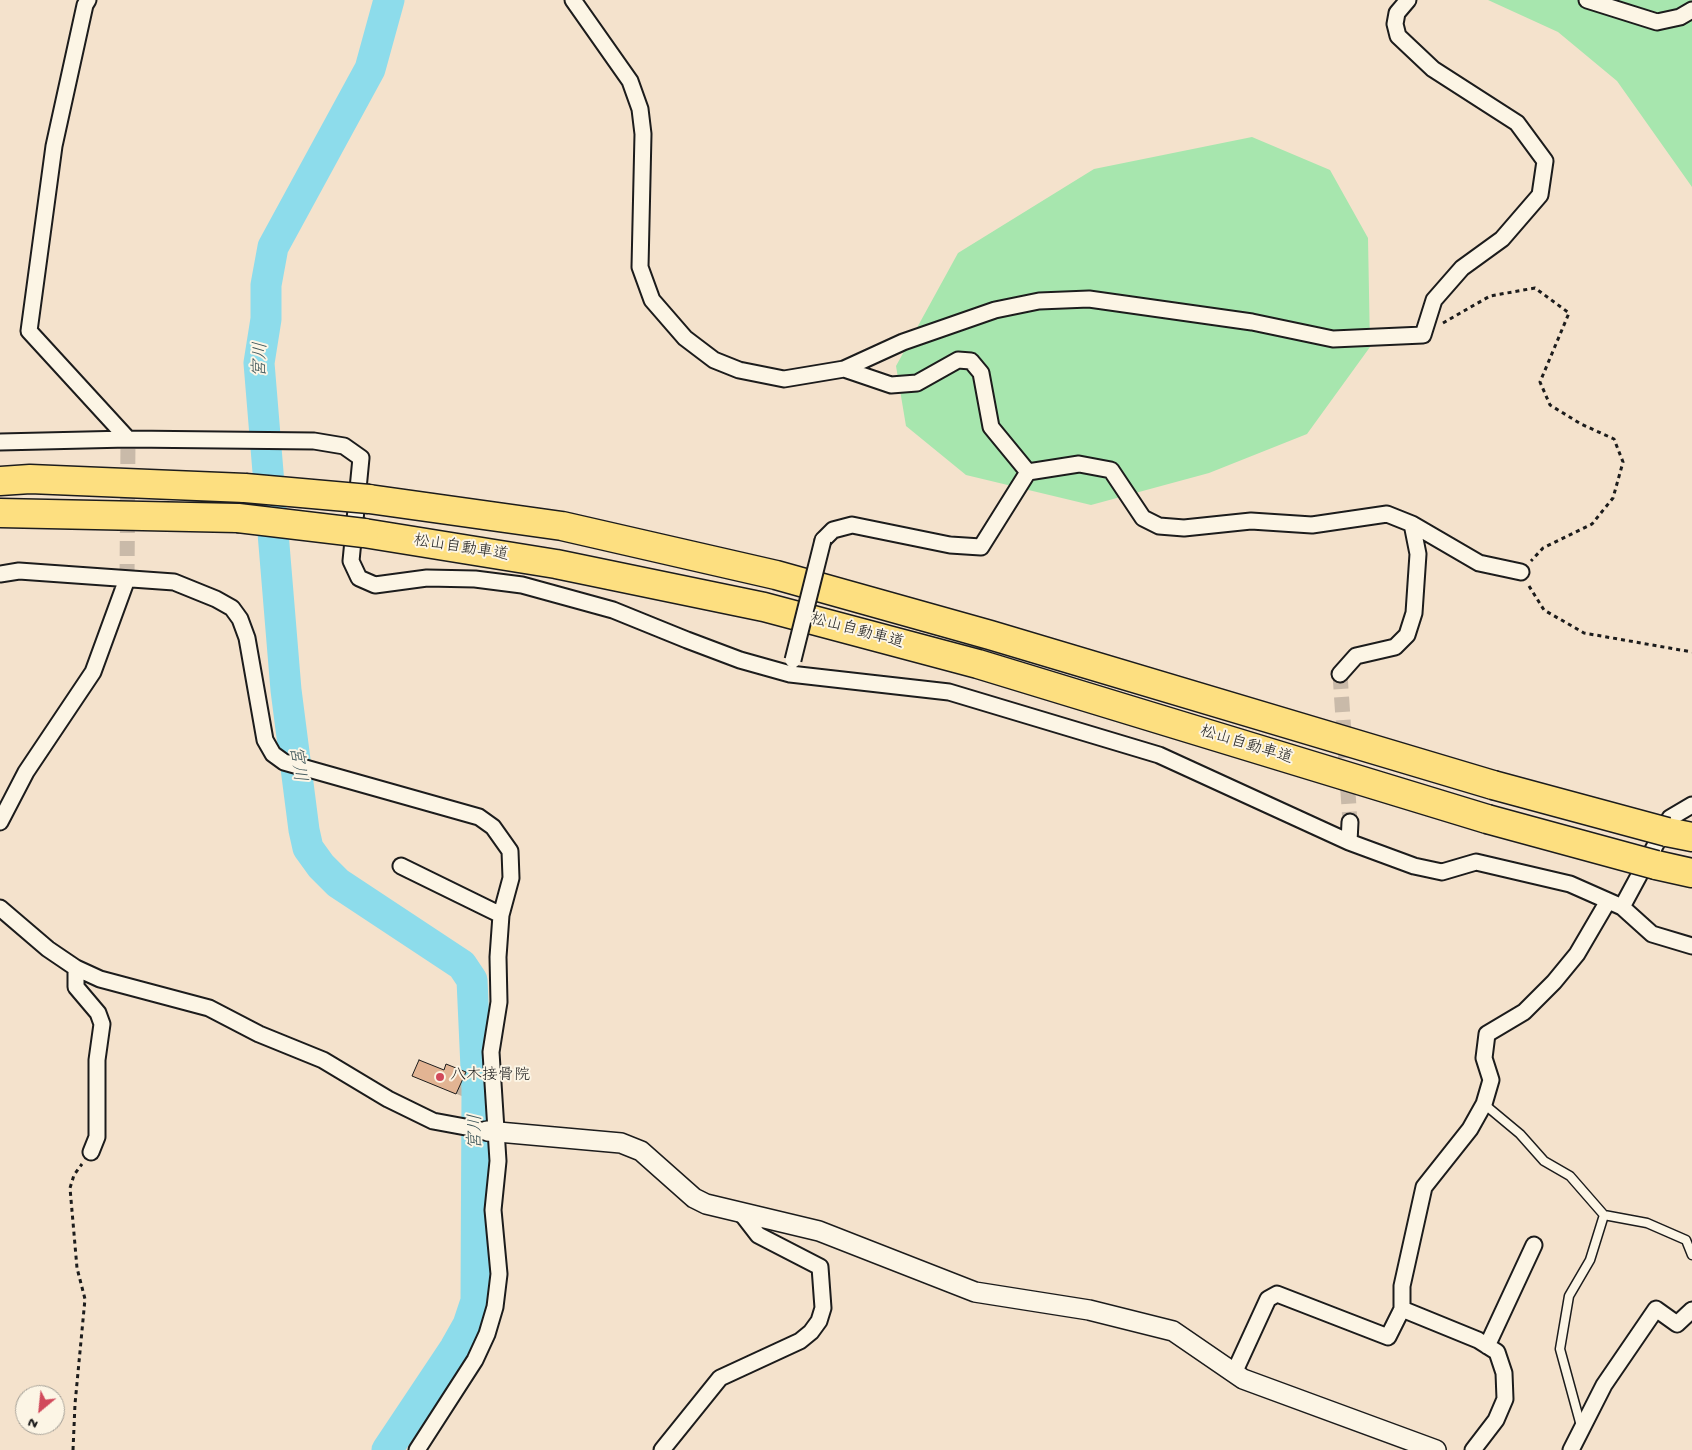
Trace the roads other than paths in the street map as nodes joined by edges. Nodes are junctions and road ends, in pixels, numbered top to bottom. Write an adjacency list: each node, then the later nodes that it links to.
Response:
1 (88, 0): 7 (street)
2 (573, 0): 6 (street)
3 (1408, 0): 6 (street)
4 (1587, 0): 5 (street)
5 (1692, 10)
6 (844, 369): 9 (street)
7 (128, 439): 8 (street); 16 (street)
8 (0, 442)
9 (1028, 472): 12 (street); 16 (street, bridge)
10 (0, 481): 21 (highway, 松山自動車道, bridge)
11 (0, 514): 23 (highway, 松山自動車道, bridge)
12 (1412, 524): 13 (street); 17 (street)
13 (1521, 572)
14 (0, 574): 15 (street)
15 (126, 579): 19 (street); 28 (street)
16 (791, 667): 22 (street)
17 (1340, 674)
18 (1692, 805): 23 (street)
19 (0, 822)
20 (1350, 822): 22 (street)
21 (1679, 835)
22 (1349, 842): 26 (street)
23 (1651, 863): 25 (highway, 松山自動車道); 26 (street)
24 (401, 866): 28 (street)
25 (1692, 873)
26 (1615, 904): 29 (street); 31 (street)
27 (0, 908): 30 (street)
28 (500, 915): 32 (street)
29 (1692, 946)
30 (76, 968): 32 (street); 33 (street)
31 (1484, 1104): 35 (lane); 38 (street)
32 (491, 1131): 34 (street); 44 (street)
33 (92, 1152)
34 (741, 1212): 41 (street); 45 (street)
35 (1604, 1215): 37 (lane); 42 (lane)
36 (1534, 1245): 40 (street)
37 (1692, 1255)
38 (1402, 1309): 40 (street); 41 (street)
39 (1692, 1310): 42 (street)
40 (1487, 1346): 47 (street)
41 (1234, 1373): 43 (street)
42 (1582, 1428): 48 (street)
43 (1403, 1445): 46 (street)
44 (417, 1450)
45 (662, 1450)
46 (1436, 1450)
47 (1473, 1450)
48 (1571, 1450)

